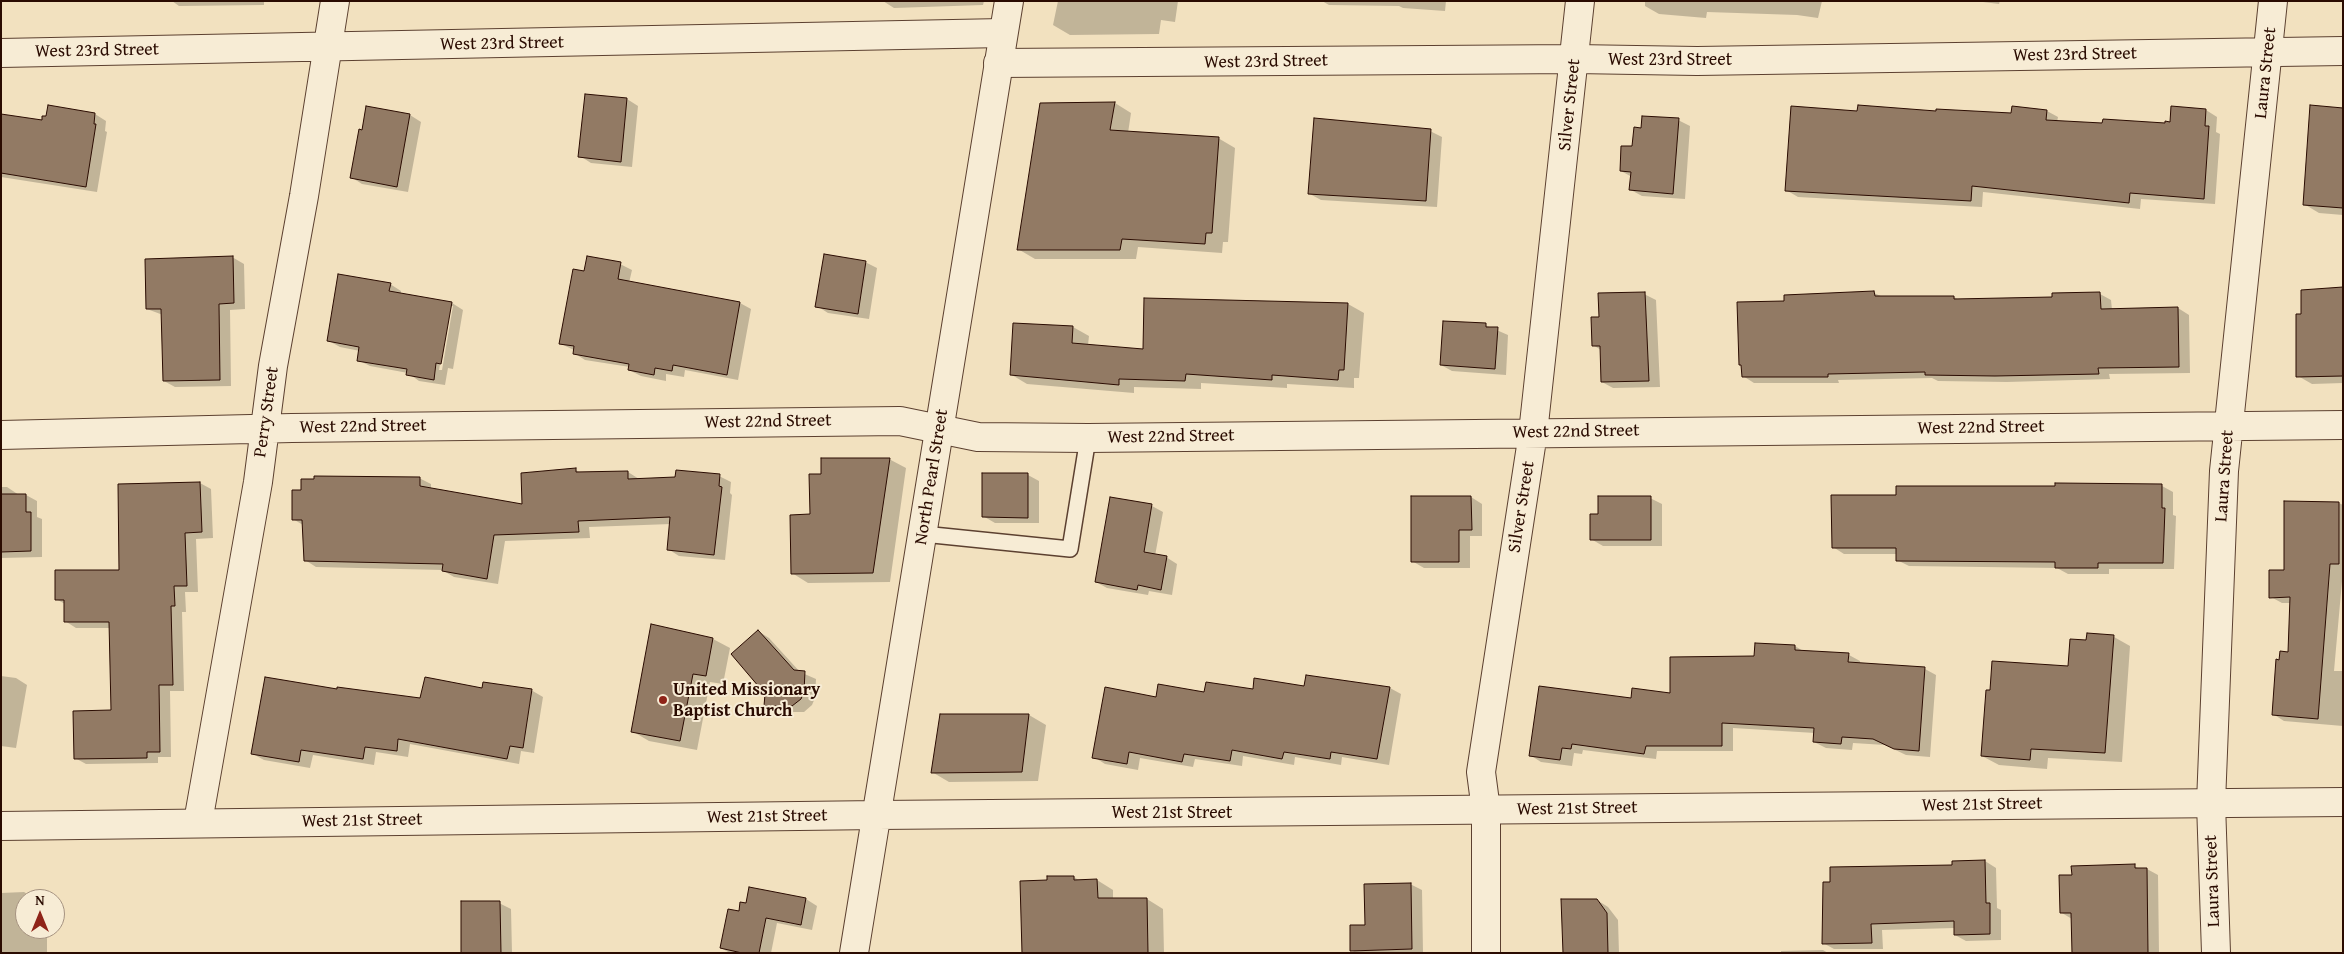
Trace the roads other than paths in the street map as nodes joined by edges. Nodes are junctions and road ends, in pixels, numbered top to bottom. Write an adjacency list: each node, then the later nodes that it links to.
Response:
1 (335, 1): 6 (street, Perry Street)
2 (1009, 1): 5 (street, North Pearl Street)
3 (1580, 1): 10 (street, Silver Street)
4 (2273, 1): 7 (street, Laura Street)
5 (1003, 33): 6 (street, West 23rd Street); 11 (street, North Pearl Street)
6 (328, 47): 9 (street, West 23rd Street); 14 (street, Perry Street)
7 (2268, 52): 8 (street, West 23rd Street); 10 (street, West 23rd Street); 13 (street, Laura Street)
8 (2343, 52)
9 (1, 53)
10 (1575, 59): 11 (street, West 23rd Street); 16 (street, Silver Street)
11 (998, 63): 15 (street, North Pearl Street)
12 (2343, 425): 13 (street, West 22nd Street)
13 (2229, 426): 16 (street, West 22nd Street); 21 (street, Laura Street)
14 (265, 429): 15 (street, West 22nd Street); 17 (street, West 22nd Street); 24 (street, Perry Street)
15 (940, 429): 18 (street, West 22nd Street); 19 (street, North Pearl Street)
16 (1534, 432): 18 (street, West 22nd Street); 22 (street, Silver Street)
17 (1, 435)
18 (1088, 438): 19 (lane)
19 (923, 534): 23 (street, North Pearl Street)
20 (2343, 802): 21 (street, West 21st Street)
21 (2211, 803): 22 (street, West 21st Street); 28 (street, Laura Street)
22 (1486, 810): 23 (street, West 21st Street); 27 (street, Silver Street)
23 (878, 815): 24 (street, West 21st Street); 26 (street, North Pearl Street)
24 (198, 822): 25 (street, West 21st Street)
25 (1, 826)
26 (854, 953)
27 (1486, 953)
28 (2216, 953)

